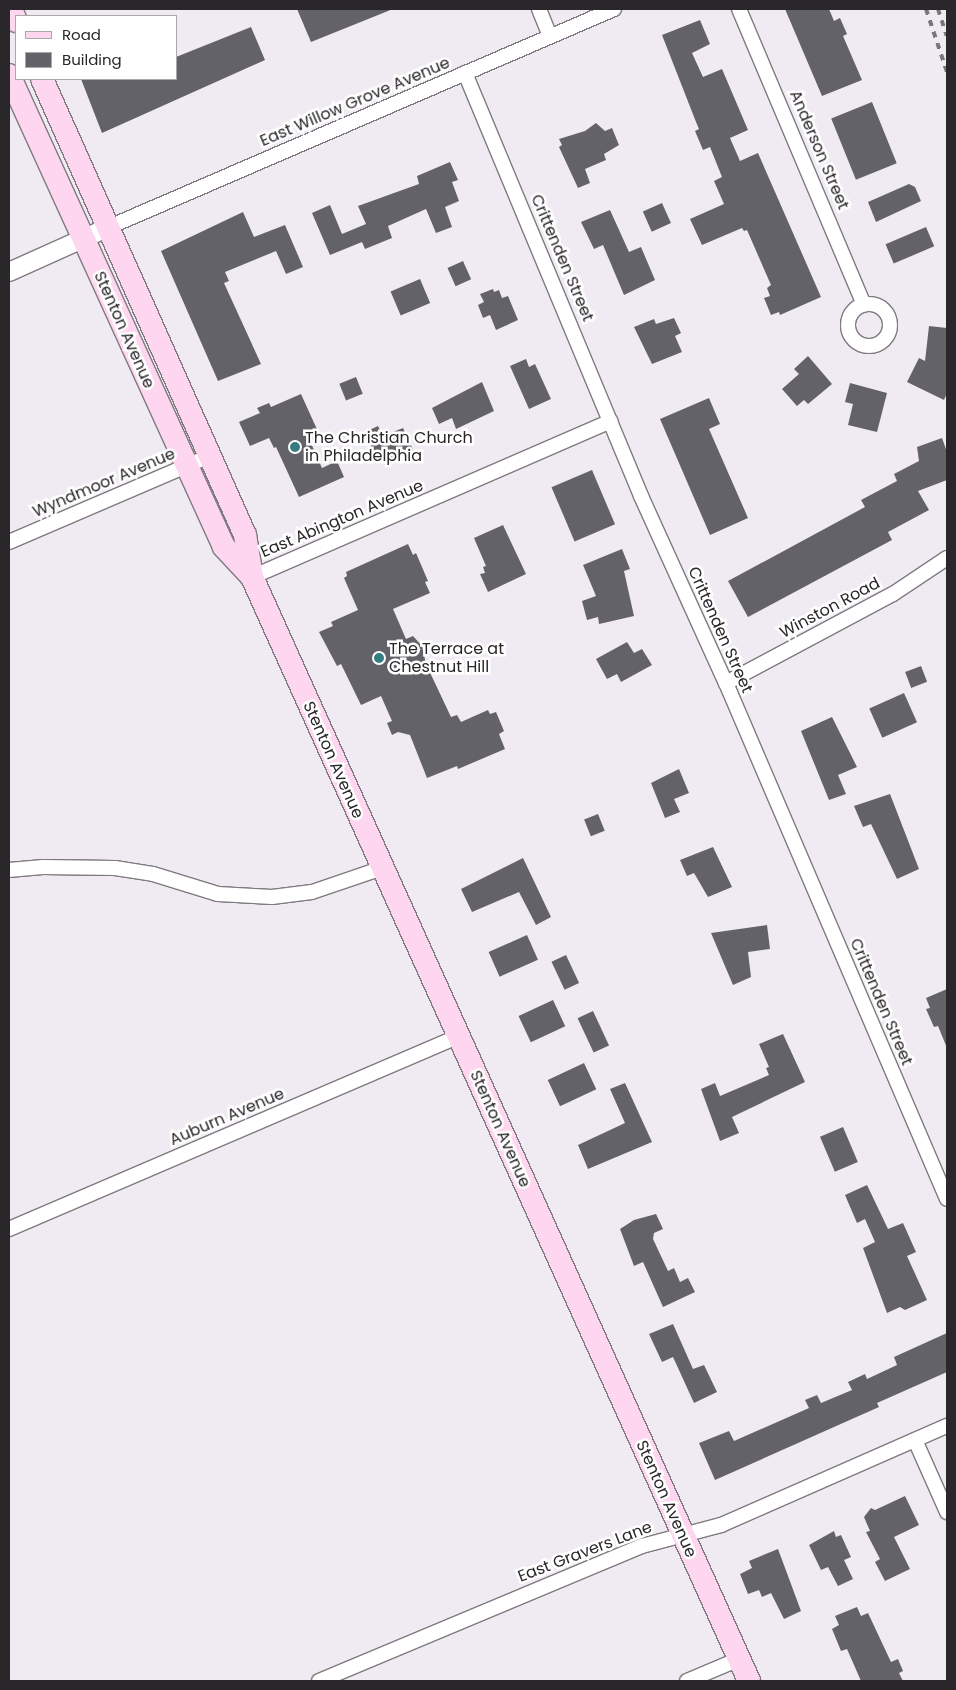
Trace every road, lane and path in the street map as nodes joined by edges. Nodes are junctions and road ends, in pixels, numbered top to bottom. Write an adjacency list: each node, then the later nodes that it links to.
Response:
1 (538, 9): 4 (street)
2 (614, 9): 4 (street, East Willow Grove Avenue)
3 (739, 9): 11 (street, Anderson Street)
4 (550, 36): 5 (street, East Willow Grove Avenue)
5 (465, 73): 8 (street, East Willow Grove Avenue); 12 (street, Crittenden Street)
6 (9, 76): 9 (main road, Stenton Avenue)
7 (42, 80): 8 (main road, Stenton Avenue)
8 (109, 227): 9 (street); 13 (main road, Stenton Avenue)
9 (83, 240): 10 (street); 14 (main road, Stenton Avenue)
10 (9, 272)
11 (864, 305)
12 (611, 421): 17 (street, East Abington Avenue); 18 (street, Crittenden Street)
13 (212, 455): 14 (street, Wyndmoor Avenue); 17 (main road, Stenton Avenue)
14 (186, 468): 15 (street, Wyndmoor Avenue); 17 (main road, Stenton Avenue)
15 (9, 542)
16 (947, 558): 18 (street, Winston Road)
17 (252, 577): 19 (main road, Stenton Avenue)
18 (726, 683): 22 (street, Crittenden Street)
19 (382, 868): 20 (street); 21 (main road, Stenton Avenue)
20 (9, 870)
21 (458, 1038): 23 (street, Auburn Avenue); 27 (main road, Stenton Avenue)
22 (947, 1199)
23 (9, 1230)
24 (947, 1426): 25 (street, East Gravers Lane)
25 (915, 1440): 26 (street); 27 (street, East Gravers Lane)
26 (947, 1512)
27 (683, 1536): 28 (main road, Stenton Avenue); 29 (street, East Gravers Lane)
28 (739, 1659): 30 (street); 31 (main road, Stenton Avenue)
29 (319, 1681)
30 (687, 1681)
31 (749, 1681)

